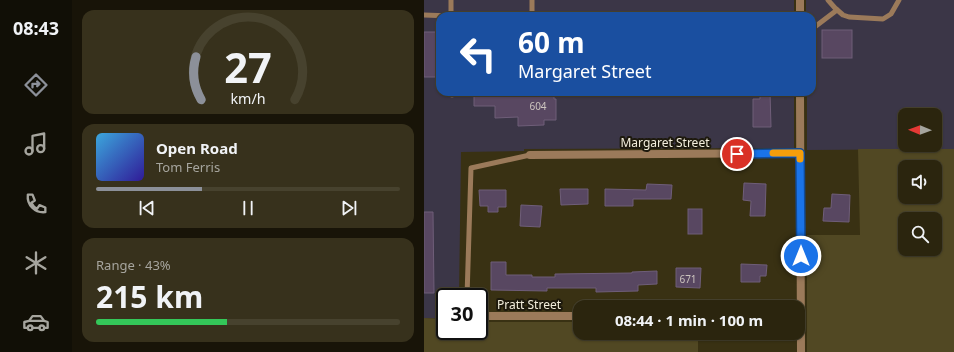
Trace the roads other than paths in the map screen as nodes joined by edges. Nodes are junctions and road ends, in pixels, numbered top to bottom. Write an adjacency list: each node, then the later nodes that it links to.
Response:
1 (451, 0): 7 (lane)
2 (532, 0): 8 (lane)
3 (800, 0): 9 (street)
4 (828, 0): 6 (lane)
5 (899, 0): 6 (lane)
6 (837, 10): 12 (lane)
7 (451, 12)
8 (532, 12)
9 (800, 12)
10 (424, 15): 11 (lane)
11 (436, 15)
12 (816, 26)
13 (800, 96): 14 (street)
14 (800, 153): 15 (street, Margaret Street); 17 (street)
15 (530, 155): 16 (lane)
16 (467, 288)
17 (800, 300)
18 (488, 316): 19 (street, Pratt Street)
19 (573, 316)
20 (801, 340): 21 (street)
21 (801, 352)

